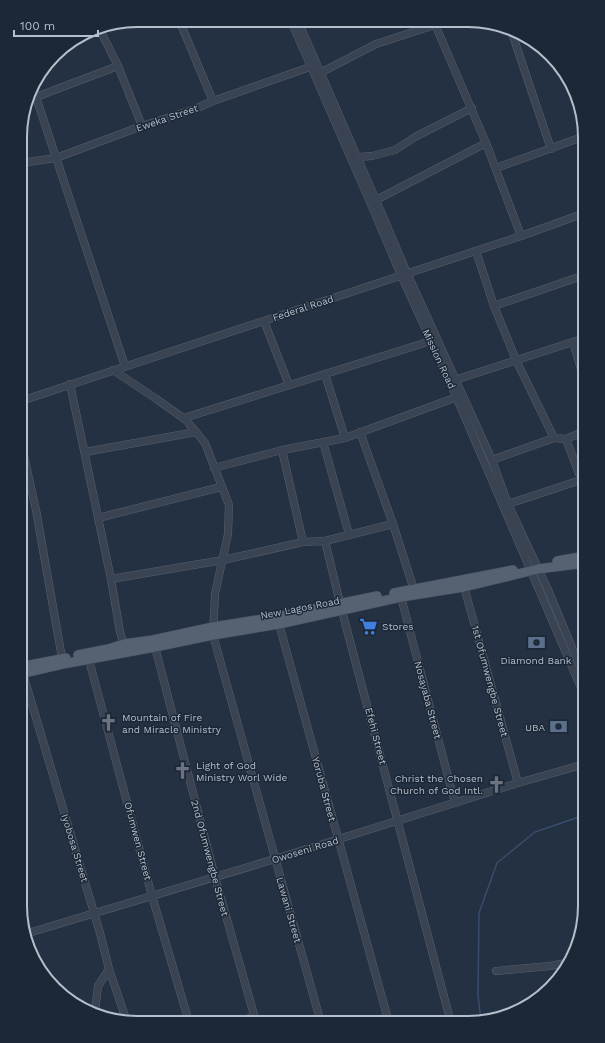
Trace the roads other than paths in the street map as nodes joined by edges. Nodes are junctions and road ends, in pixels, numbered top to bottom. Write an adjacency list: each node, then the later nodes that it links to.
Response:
1 (182, 27): 12 (street)
2 (293, 27): 9 (street, Mission Road)
3 (301, 27): 10 (street, Mission Road)
4 (424, 27): 10 (street)
5 (437, 27): 13 (street)
6 (102, 33): 8 (street)
7 (513, 37): 17 (street)
8 (118, 66): 11 (street); 14 (street)
9 (310, 67): 12 (street, Eweka Street); 26 (street, Mission Road)
10 (320, 73): 18 (street, Mission Road)
11 (36, 97): 19 (street)
12 (213, 101): 14 (street, Eweka Street)
13 (472, 108): 16 (street); 18 (street)
14 (142, 126): 19 (street, Eweka Street)
15 (578, 139): 17 (street)
16 (486, 143): 21 (street); 22 (street)
17 (551, 149): 21 (street)
18 (358, 157): 22 (street, Mission Road)
19 (56, 158): 20 (street, Eweka Street); 35 (street)
20 (27, 162)
21 (496, 168): 24 (street)
22 (376, 200): 26 (street, Mission Road)
23 (578, 216): 24 (street, Federal Road)
24 (521, 236): 25 (street, Federal Road)
25 (476, 251): 26 (street, Federal Road); 28 (street)
26 (404, 274): 29 (street, Federal Road); 30 (street, Mission Road); 38 (street, Mission Road)
27 (578, 277): 28 (street)
28 (494, 306): 34 (street)
29 (264, 321): 35 (street, Federal Road); 40 (street)
30 (431, 340): 37 (street); 41 (street, Mission Road)
31 (578, 340): 32 (street)
32 (573, 342): 33 (street); 34 (street)
33 (578, 359)
34 (516, 360): 38 (street); 48 (street)
35 (125, 366): 36 (street, Federal Road)
36 (113, 370): 39 (street, Federal Road); 43 (street, Lawani Street)
37 (325, 374): 40 (street); 47 (street)
38 (455, 380): 53 (street, Mission Road)
39 (70, 384): 42 (street, Federal Road); 52 (street)
40 (289, 385): 43 (street)
41 (457, 397): 45 (street); 68 (street, Mission Road)
42 (27, 399)
43 (184, 418): 44 (street, Lawani Street)
44 (196, 432): 52 (street); 54 (street, Lawani Street)
45 (360, 432): 47 (street); 61 (street)
46 (578, 434): 49 (street)
47 (345, 438): 50 (street)
48 (554, 438): 49 (street); 53 (street)
49 (566, 439): 56 (street)
50 (324, 442): 51 (street); 62 (street)
51 (282, 450): 54 (street); 64 (street)
52 (85, 452): 60 (street)
53 (492, 460): 59 (street, Mission Road)
54 (214, 468): 58 (street, Lawani Street)
55 (27, 469): 78 (street)
56 (578, 471)
57 (578, 481): 59 (street)
58 (221, 487): 60 (street); 66 (street, Lawani Street)
59 (508, 504): 68 (street, Mission Road)
60 (98, 518): 69 (street)
61 (393, 524): 62 (street); 71 (street)
62 (349, 534): 63 (street)
63 (325, 541): 64 (street); 73 (street, Efehi Street)
64 (303, 542): 66 (street)
65 (578, 558): 68 (main road, New Lagos Road)
66 (223, 560): 69 (street); 75 (street, Lawani Street)
67 (578, 564): 68 (main road, New Lagos Road)
68 (534, 567): 70 (main road, New Lagos Road); 80 (street, Mission Road); 83 (street, Mission Road)
69 (111, 579): 76 (street)
70 (463, 583): 71 (main road, New Lagos Road); 86 (street, 1st Ofumwengbe Street)
71 (415, 592): 72 (main road, New Lagos Road); 73 (main road, New Lagos Road)
72 (401, 597): 73 (main road, New Lagos Road); 87 (street, Nosayaba Street)
73 (341, 607): 74 (main road, New Lagos Road); 75 (main road, New Lagos Road); 88 (street, Efehi Street)
74 (278, 624): 75 (main road, New Lagos Road); 89 (street, Yoruba Street)
75 (214, 631): 76 (main road, New Lagos Road); 77 (main road, New Lagos Road); 90 (street, Lawani Street)
76 (124, 644): 78 (main road, New Lagos Road)
77 (155, 647): 79 (main road, New Lagos Road); 91 (street, 2nd Ofumwengbe Street)
78 (62, 658): 81 (main road, New Lagos Road)
79 (89, 660): 82 (main road, New Lagos Road); 92 (street, Ofumwen Street)
80 (578, 664)
81 (27, 670)
82 (27, 671)
83 (578, 679)
84 (27, 692): 93 (street, Iyobosa Street)
85 (578, 766): 86 (street, Owoseni Road)
86 (518, 783): 87 (street, Owoseni Road)
87 (455, 803): 88 (street, Owoseni Road)
88 (398, 821): 89 (street, Owoseni Road); 104 (street, Efehi Street)
89 (338, 840): 90 (street, Owoseni Road); 103 (street, Yoruba Street)
90 (275, 859): 91 (street, Owoseni Road); 102 (street, Lawani Street)
91 (215, 877): 92 (street, Owoseni Road); 101 (street, 2nd Ofumwengbe Street)
92 (152, 896): 93 (street, Owoseni Road); 100 (street, Ofumwen Street)
93 (94, 913): 94 (street, Owoseni Road); 96 (street, Iyobosa Street)
94 (31, 933)
95 (561, 964): 97 (street)
96 (109, 969): 98 (street); 99 (street, Iyobosa Street)
97 (496, 971)
98 (95, 1008)
99 (125, 1015)
100 (187, 1016)
101 (255, 1016)
102 (319, 1016)
103 (387, 1016)
104 (449, 1016)

